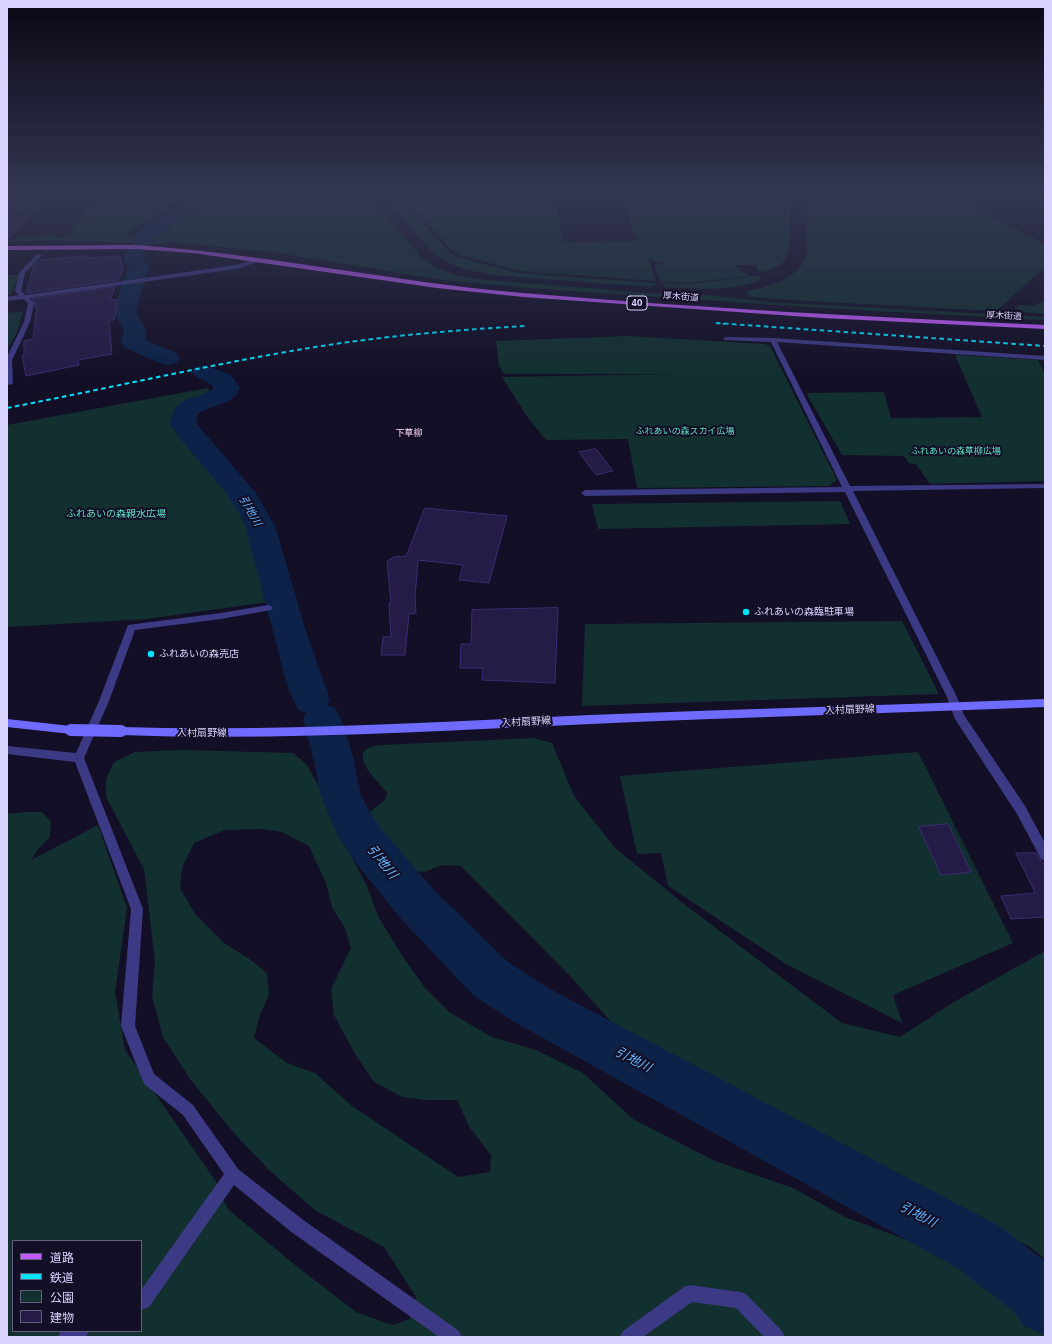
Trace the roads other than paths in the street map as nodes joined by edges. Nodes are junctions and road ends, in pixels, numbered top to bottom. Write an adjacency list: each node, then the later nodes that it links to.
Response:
1 (40, 255): 4 (street)
2 (217, 255): 3 (main road, 厚木街道 / 40)
3 (258, 261): 4 (street); 6 (main road, 厚木街道 / 40)
4 (24, 298): 5 (street); 10 (street)
5 (7, 299)
6 (1045, 327)
7 (726, 339): 8 (street)
8 (773, 340): 9 (street); 12 (street)
9 (1044, 359)
10 (10, 383)
11 (1045, 486): 12 (street)
12 (848, 488): 13 (street); 16 (street)
13 (585, 493)
14 (268, 608): 19 (street)
15 (1045, 704): 16 (street, 入村扇野線)
16 (956, 707): 17 (street, 入村扇野線, bridge); 20 (street)
17 (7, 723)
18 (7, 750): 19 (street)
19 (79, 758): 21 (street)
20 (1045, 855)
21 (233, 1174): 22 (street); 25 (street)
22 (142, 1302)
23 (78, 1332): 24 (street)
24 (67, 1337)
25 (453, 1337)
26 (629, 1337): 27 (street)
27 (776, 1337)

